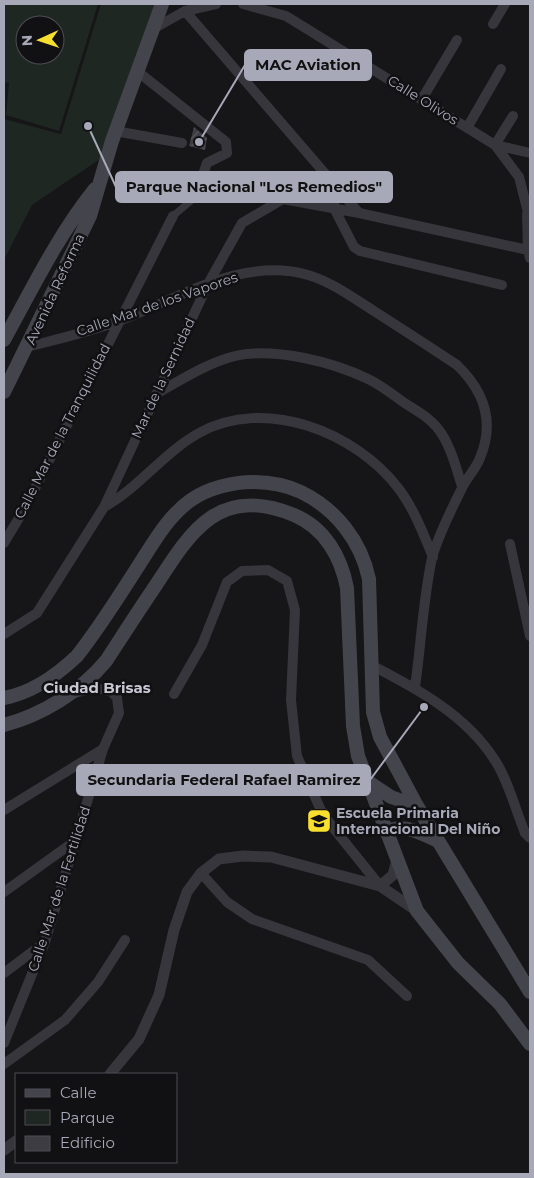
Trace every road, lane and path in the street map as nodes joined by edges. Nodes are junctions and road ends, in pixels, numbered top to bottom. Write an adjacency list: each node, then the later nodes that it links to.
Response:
1 (162, 4): 10 (main road, Avenida Reforma)
2 (216, 4): 7 (street)
3 (243, 4): 4 (street, Calle Olivos)
4 (248, 4): 8 (street, Calle Olivos)
5 (285, 4): 8 (street)
6 (505, 4): 9 (street)
7 (186, 11): 10 (street); 22 (street)
8 (286, 16): 14 (street, Calle Olivos)
9 (494, 24)
10 (153, 29): 13 (main road, Avenida Reforma)
11 (457, 40): 14 (street)
12 (501, 69): 16 (street)
13 (138, 70): 17 (main road, Avenida Reforma); 23 (street)
14 (422, 99): 16 (street, Calle Olivos)
15 (513, 116): 19 (street)
16 (467, 128): 19 (street, Calle Olivos)
17 (116, 131): 18 (street); 21 (main road, Avenida Reforma)
18 (182, 143)
19 (495, 145): 20 (street, Calle Olivos); 26 (street, Calle Olivos)
20 (530, 153)
21 (100, 183): 32 (main road, Avenida Reforma); 33 (main road, Avenida Reforma)
22 (335, 185): 24 (street); 25 (street)
23 (197, 192): 27 (street, Calle Mar de la Tranquilidad)
24 (334, 208): 25 (street, Mar de la Sernidad); 29 (street, Mar de la Sernidad); 30 (street)
25 (359, 213): 28 (street, Mar de la Sernidad)
26 (529, 214): 28 (street, Calle Olivos)
27 (173, 216): 31 (street, Calle Mar de la Tranquilidad)
28 (529, 254)
29 (208, 284): 31 (street, Calle Mar de los Vapores); 35 (street, Mar de la Sernidad); 36 (street, Calle Mar de los Vapores)
30 (502, 285)
31 (118, 321): 33 (street, Calle Mar de los Vapores); 38 (street, Calle Mar de la Tranquilidad)
32 (4, 340)
33 (27, 347): 34 (main road, Avenida Reforma)
34 (4, 392)
35 (156, 394): 36 (street); 37 (street, Mar de la Sernidad)
36 (462, 486): 40 (street, Calle Mar de los Vapores)
37 (104, 507): 40 (street); 41 (street)
38 (4, 543)
39 (510, 544): 42 (street)
40 (433, 557): 44 (street, Calle Mar de los Vapores)
41 (4, 634)
42 (530, 636)
43 (371, 666): 44 (street); 47 (main road); 51 (main road)
44 (415, 687): 54 (street)
45 (70, 694): 48 (main road); 49 (street, Calle Mar de la Fertilidad); 50 (main road)
46 (174, 694): 59 (street)
47 (4, 698)
48 (4, 725)
49 (103, 749): 52 (street); 56 (street, Calle Mar de la Fertilidad)
50 (367, 781): 51 (main road); 53 (main road)
51 (417, 806): 55 (main road)
52 (4, 810)
53 (386, 832): 55 (main road); 57 (main road)
54 (530, 838)
55 (438, 841): 65 (main road)
56 (75, 842): 60 (street); 63 (street, Calle Mar de la Fertilidad)
57 (398, 860): 59 (street); 61 (main road)
58 (201, 873): 59 (street); 66 (street); 70 (street)
59 (380, 886): 61 (street)
60 (4, 892)
61 (417, 911): 68 (main road)
62 (125, 940): 69 (street)
63 (45, 942): 64 (street); 67 (street, Calle Mar de la Fertilidad)
64 (4, 972)
65 (530, 992)
66 (407, 996)
67 (4, 1042)
68 (530, 1044)
69 (4, 1064)
70 (111, 1073)
71 (15, 1142): 72 (street)
72 (4, 1150)

